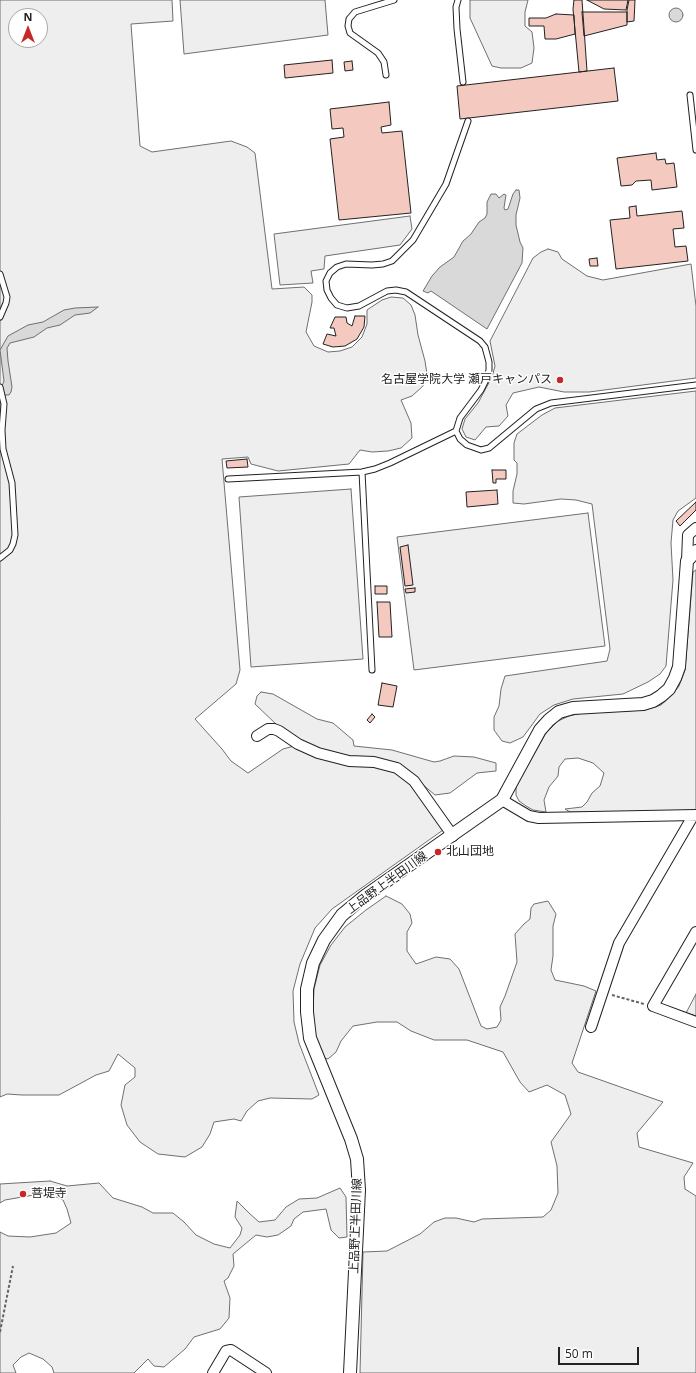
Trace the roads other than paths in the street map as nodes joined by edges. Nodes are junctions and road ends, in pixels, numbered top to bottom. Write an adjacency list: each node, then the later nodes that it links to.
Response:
1 (394, 0): 4 (lane)
2 (452, 0): 3 (lane)
3 (458, 1): 5 (lane)
4 (386, 75)
5 (463, 82)
6 (690, 95): 8 (lane)
7 (468, 121): 13 (lane)
8 (696, 150)
9 (0, 274): 10 (lane)
10 (0, 317)
11 (696, 385): 13 (lane)
12 (0, 387): 18 (lane)
13 (456, 431): 14 (lane)
14 (362, 472): 15 (lane); 20 (lane)
15 (228, 479)
16 (696, 528): 19 (street)
17 (696, 551): 19 (street)
18 (0, 558)
19 (687, 561): 22 (street, 上品野上半田川線)
20 (372, 670)
21 (257, 736): 24 (street)
22 (502, 800): 23 (street); 24 (street, 上品野上半田川線)
23 (695, 815): 27 (street)
24 (453, 836): 30 (street, 上品野上半田川線)
25 (696, 932): 26 (street)
26 (696, 1022)
27 (591, 1027)
28 (213, 1373): 29 (street)
29 (266, 1373)
30 (350, 1373)

